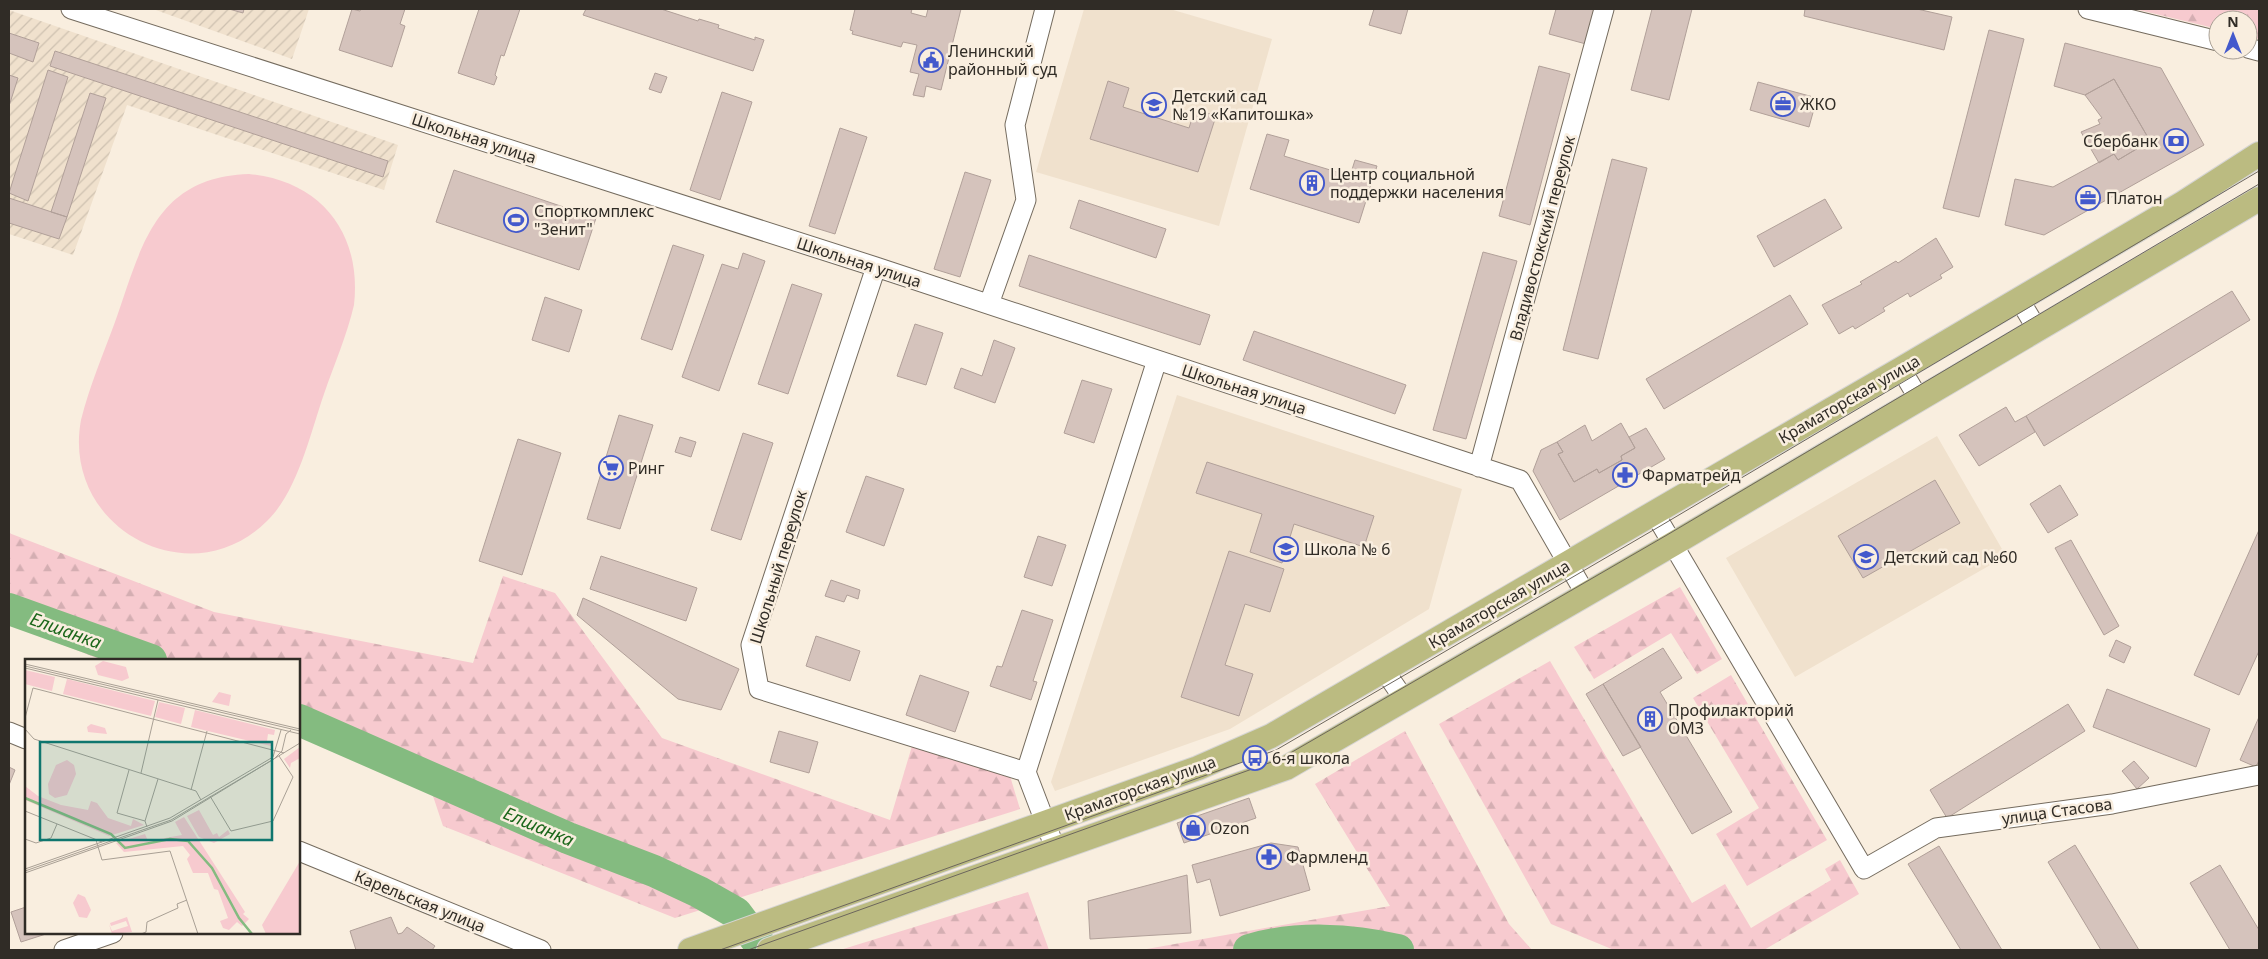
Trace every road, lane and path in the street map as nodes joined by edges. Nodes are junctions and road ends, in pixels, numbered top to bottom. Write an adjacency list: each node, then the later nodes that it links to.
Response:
1 (71, 9): 8 (street, Школьная улица)
2 (1045, 9): 10 (street)
3 (1604, 9): 15 (street, Владивостокский переулок)
4 (2088, 9): 5 (street)
5 (2208, 39)
6 (2259, 154): 9 (main road, Краматорская улица)
7 (2259, 199): 11 (main road, Краматорская улица)
8 (876, 267): 10 (street, Школьная улица); 24 (street, Школьный переулок)
9 (2019, 299): 11 (street); 13 (main road, Краматорская улица)
10 (989, 304): 12 (street, Школьная улица)
11 (2037, 329): 14 (main road, Краматорская улица)
12 (1156, 360): 15 (street, Школьная улица); 24 (street)
13 (1901, 369): 14 (street); 16 (main road, Краматорская улица)
14 (1919, 399): 17 (main road, Краматорская улица)
15 (1479, 467): 18 (street, Школьная улица)
16 (1655, 514): 17 (street); 18 (main road, Краматорская улица)
17 (1672, 544): 19 (main road, Краматорская улица); 25 (street, улица Стасова)
18 (1568, 564): 19 (street, Школьная улица); 20 (main road, Краматорская улица)
19 (1586, 594): 21 (main road, Краматорская улица)
20 (1384, 670): 21 (street); 26 (main road, Краматорская улица)
21 (1404, 700): 27 (main road, Краматорская улица)
22 (9, 732): 23 (street)
23 (25, 739)
24 (1026, 772): 26 (street)
25 (2259, 775)
26 (1045, 823): 27 (street); 32 (main road, Краматорская улица)
27 (1055, 848): 33 (main road, Краматорская улица)
28 (300, 852): 31 (street, Карельская улица)
29 (110, 934): 30 (street)
30 (64, 950)
31 (541, 950)
32 (690, 950)
33 (769, 950)

